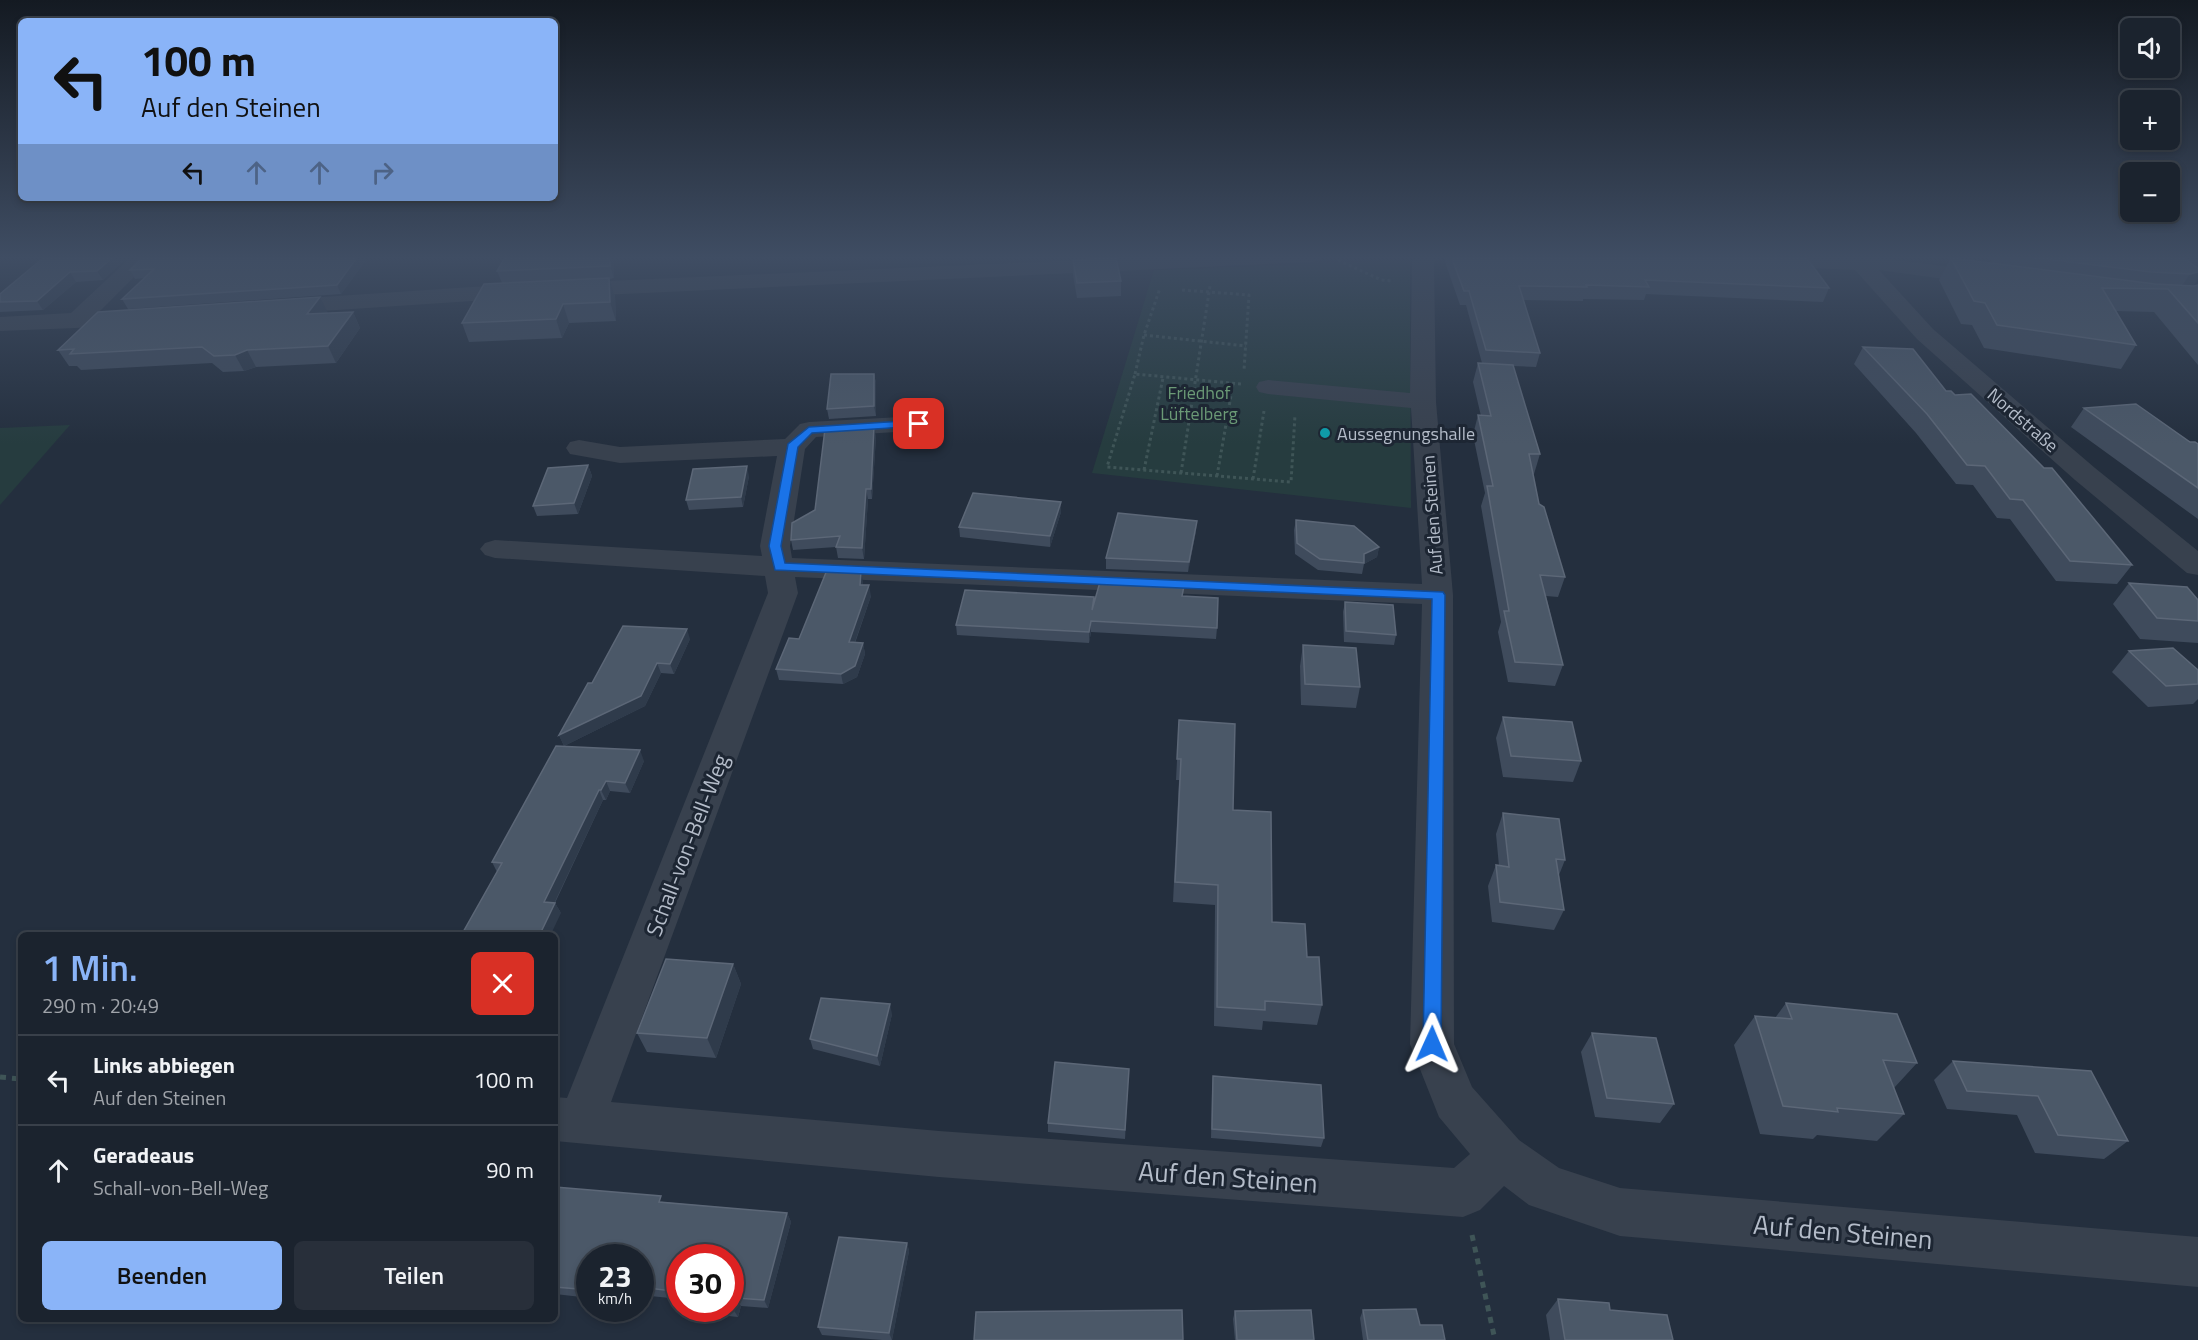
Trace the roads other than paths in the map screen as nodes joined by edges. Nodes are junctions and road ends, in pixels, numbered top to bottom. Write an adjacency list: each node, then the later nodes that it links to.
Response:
1 (79, 319): 5 (street)
2 (107, 319): 5 (street)
3 (1424, 319): 8 (street, Auf den Steinen)
4 (1912, 319): 13 (street, Nordstraße)
5 (76, 321): 6 (street)
6 (0, 324)
7 (1268, 387): 8 (street)
8 (1423, 402): 15 (street, Auf den Steinen)
9 (919, 424): 10 (street)
10 (792, 447): 11 (street); 14 (street, Schall-von-Bell-Weg)
11 (579, 448)
12 (495, 549): 14 (street)
13 (2198, 566)
14 (780, 567): 15 (street, Auf den Steinen); 16 (street, Schall-von-Bell-Weg)
15 (1438, 595): 18 (street, Auf den Steinen)
16 (568, 1120): 17 (street, Schall-von-Bell-Weg)
17 (939, 1154): 18 (street, Auf den Steinen)
18 (1502, 1156): 19 (street, Auf den Steinen)
19 (2198, 1262)

